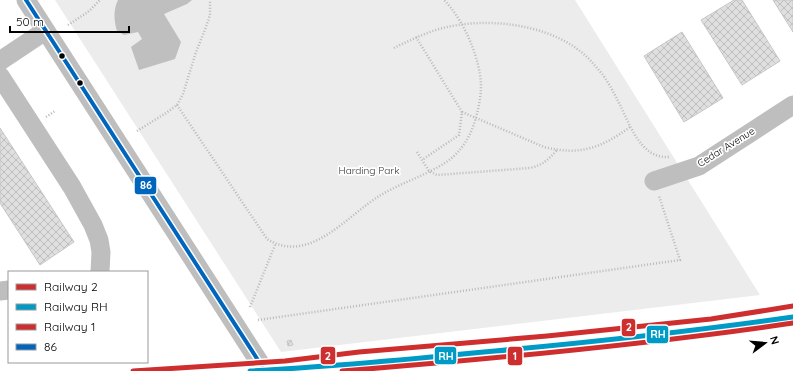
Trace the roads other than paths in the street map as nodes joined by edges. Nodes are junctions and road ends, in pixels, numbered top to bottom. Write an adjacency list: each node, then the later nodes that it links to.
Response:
1 (26, 0): 2 (street)
2 (45, 31): 3 (street); 8 (street)
3 (0, 61)
4 (0, 76): 7 (street)
5 (793, 105): 6 (street, Cedar Avenue)
6 (654, 181)
7 (100, 271)
8 (265, 371)

